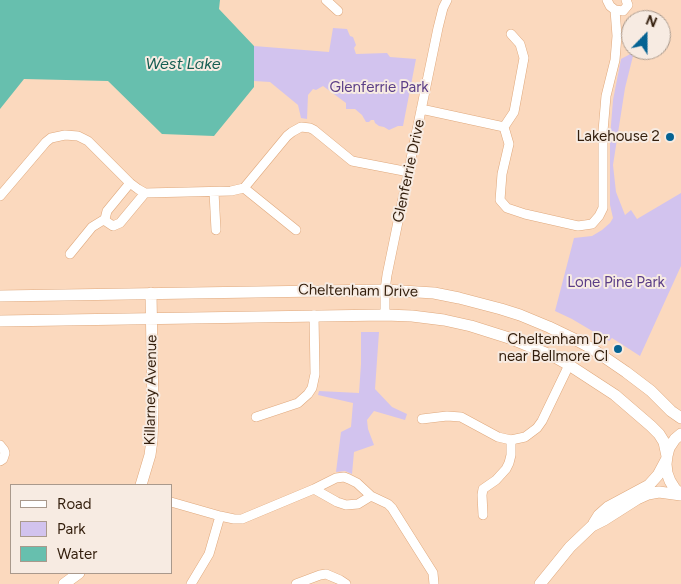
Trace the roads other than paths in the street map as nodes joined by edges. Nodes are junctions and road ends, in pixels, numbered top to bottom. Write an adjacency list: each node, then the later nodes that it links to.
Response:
1 (326, 0): 6 (street)
2 (447, 0): 8 (street, Glenferrie Drive)
3 (607, 0): 5 (street)
4 (626, 0): 5 (street)
5 (615, 10): 9 (street)
6 (338, 11)
7 (511, 34): 9 (street)
8 (421, 109): 9 (street); 10 (street, Glenferrie Drive)
9 (504, 127)
10 (409, 172): 12 (street); 20 (street, Glenferrie Drive)
11 (130, 182): 14 (street); 15 (street); 16 (street)
12 (244, 188): 13 (street); 18 (street)
13 (214, 192): 14 (street); 17 (street)
14 (145, 193): 16 (street)
15 (0, 196)
16 (105, 219): 19 (street)
17 (216, 230)
18 (296, 230)
19 (70, 254)
20 (385, 290): 21 (main road, Cheltenham Drive); 24 (street, Glenferrie Drive); 29 (main road, Cheltenham Drive)
21 (152, 293): 22 (main road, Cheltenham Drive); 25 (main road, Killarney Avenue)
22 (0, 296)
23 (314, 315): 24 (main road, Cheltenham Drive); 25 (main road, Cheltenham Drive); 28 (street)
24 (385, 315): 27 (main road, Cheltenham Drive)
25 (151, 318): 26 (main road, Cheltenham Drive); 36 (main road, Killarney Avenue)
26 (0, 321)
27 (569, 365): 32 (street); 34 (main road, Cheltenham Drive)
28 (256, 417)
29 (681, 418)
30 (422, 419): 32 (street)
31 (681, 434): 34 (main road)
32 (511, 440): 41 (street)
33 (0, 445): 35 (street)
34 (666, 458): 38 (main road, Cheltenham Drive); 43 (main road)
35 (0, 461)
36 (141, 484)
37 (314, 489): 39 (street); 39 (street); 42 (street)
38 (681, 494): 43 (main road)
39 (371, 496): 49 (street)
40 (172, 502): 42 (street)
41 (484, 515)
42 (220, 516): 46 (street)
43 (592, 526): 50 (main road)
44 (79, 574): 45 (main road)
45 (64, 584)
46 (191, 584)
47 (296, 584): 48 (street)
48 (346, 584)
49 (434, 584)
50 (540, 584)

